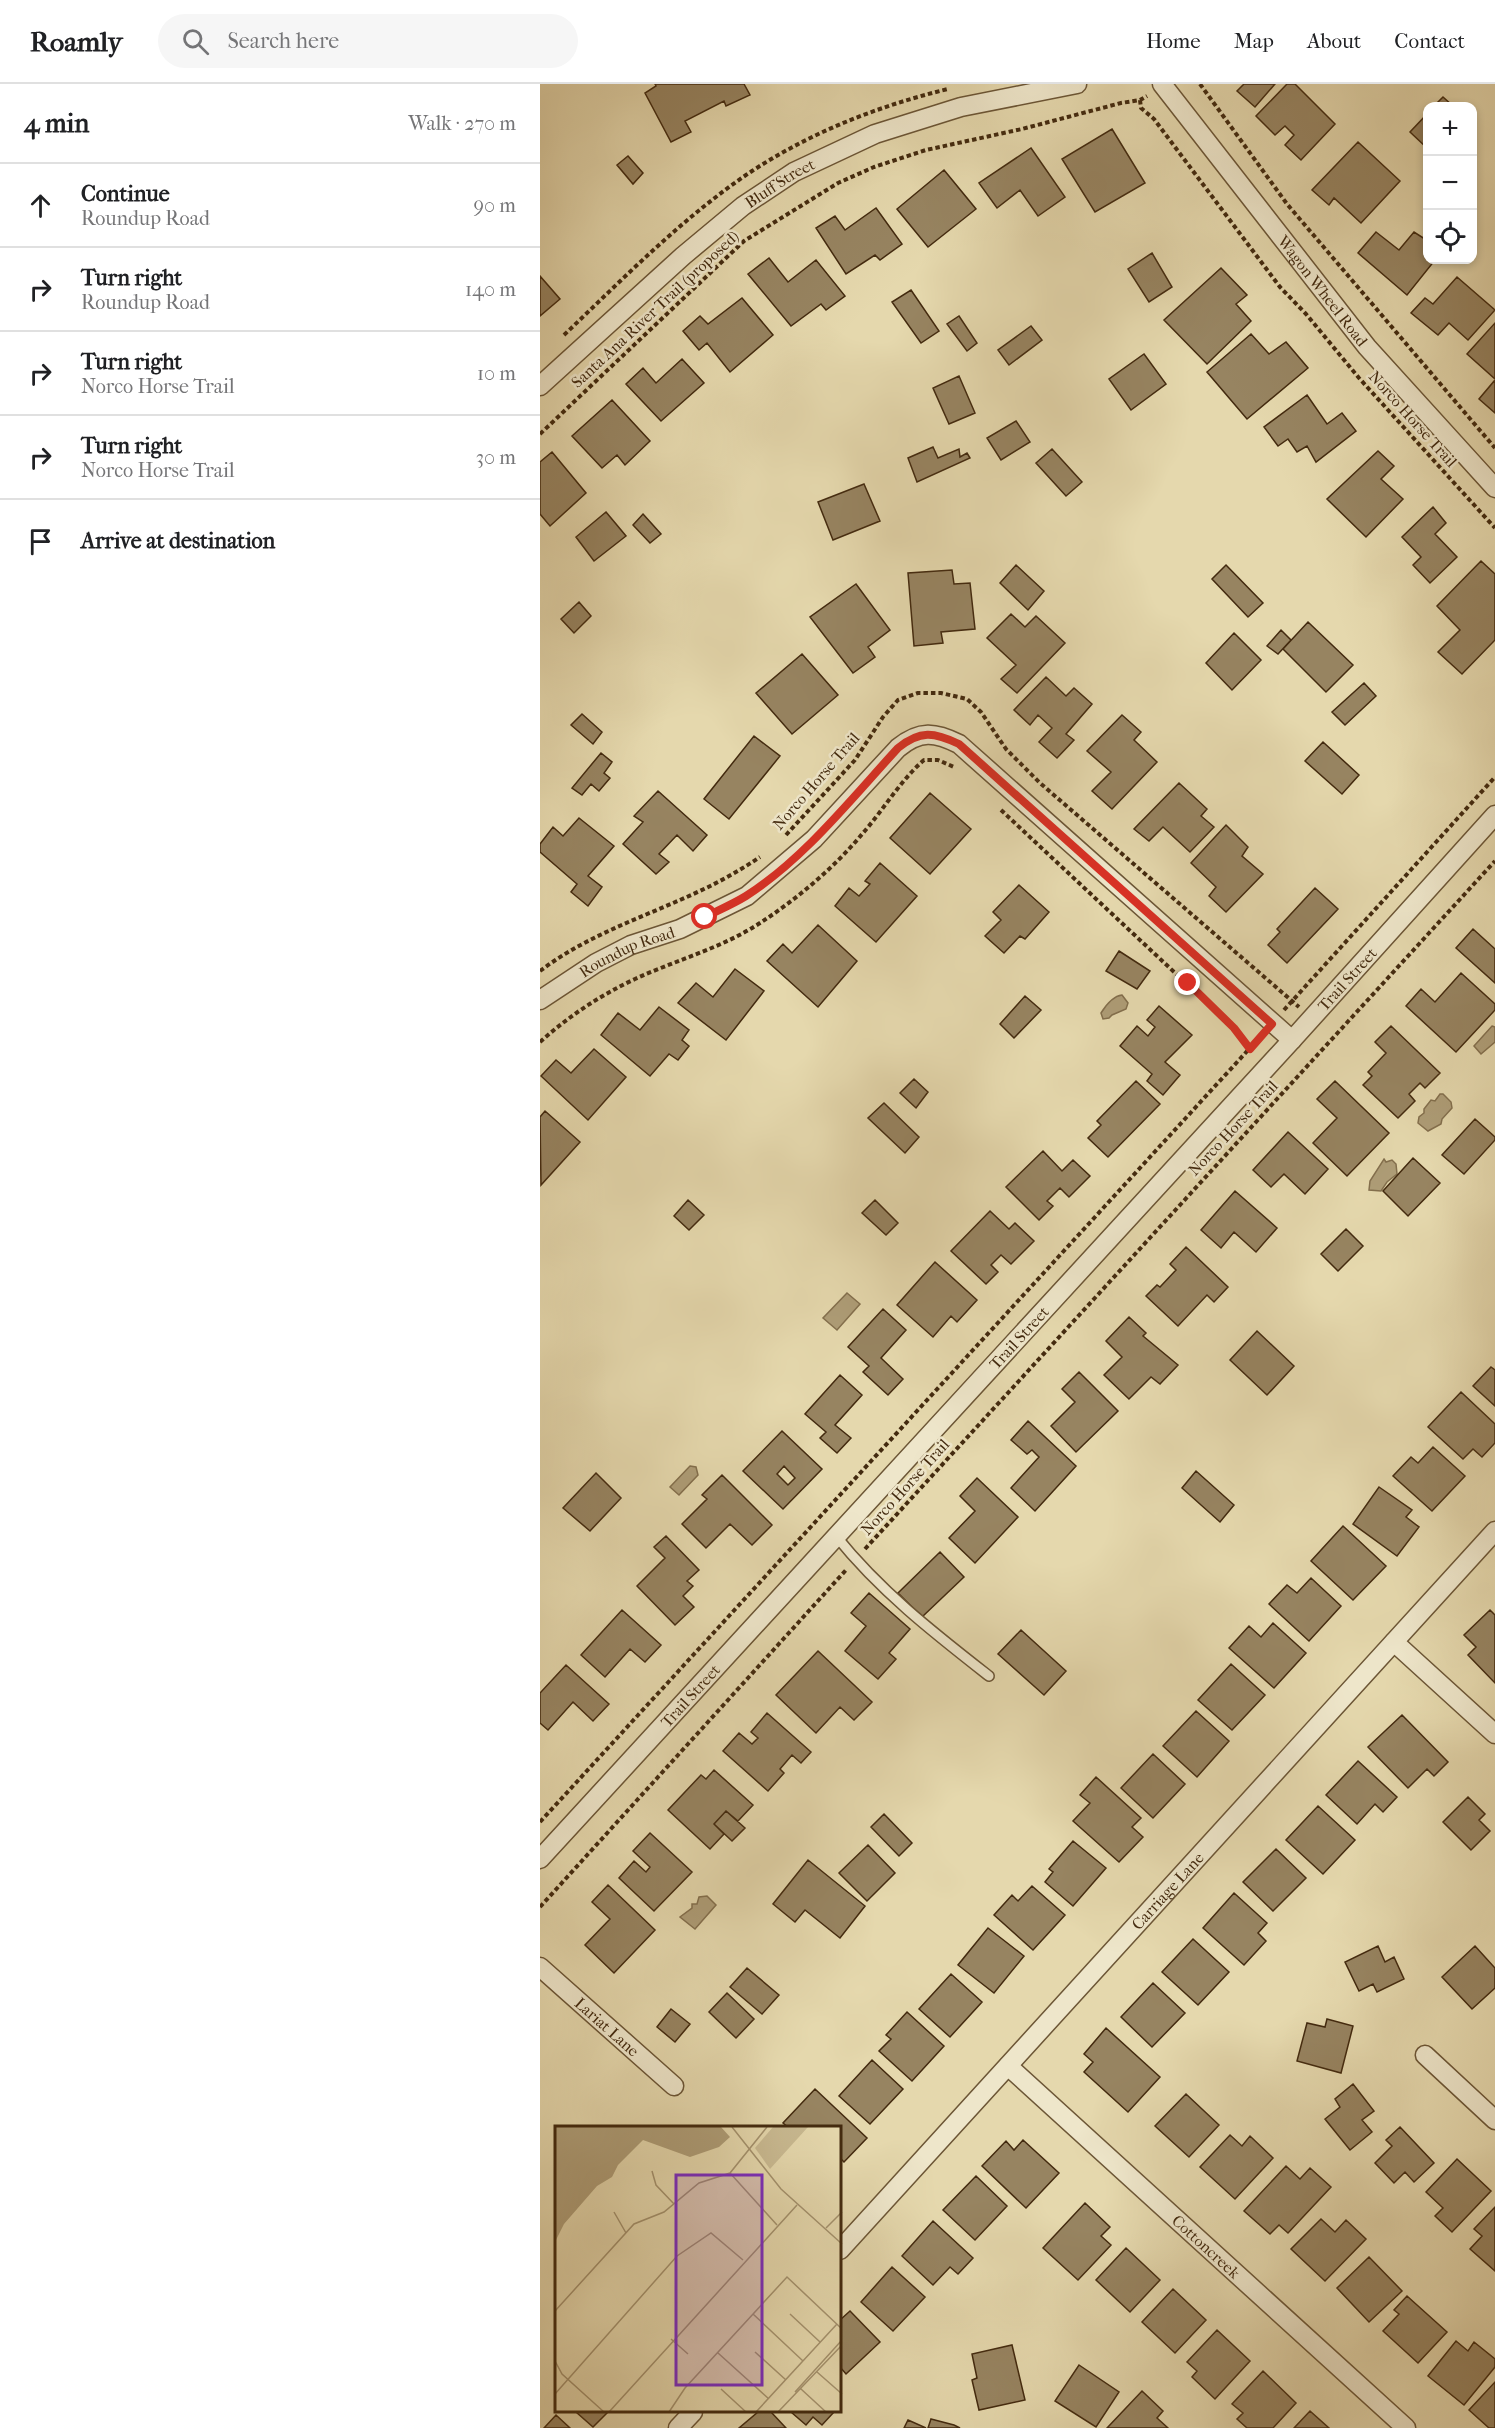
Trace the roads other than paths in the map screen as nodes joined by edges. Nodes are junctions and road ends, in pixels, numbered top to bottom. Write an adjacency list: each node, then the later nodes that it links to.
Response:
1 (1077, 84): 3 (street, Bluff Street)
2 (1163, 85): 4 (street, Wagon Wheel Road)
3 (540, 386)
4 (1495, 488)
5 (1495, 815): 7 (street, Trail Street)
6 (540, 1000): 7 (street, Roundup Road)
7 (1292, 1040): 9 (street, Trail Street)
8 (1495, 1531): 10 (street, Carriage Lane)
9 (836, 1536): 11 (lane); 13 (street, Trail Street)
10 (1394, 1642): 12 (street); 16 (street, Carriage Lane)
11 (989, 1676)
12 (1495, 1734)
13 (540, 1859)
14 (540, 1967): 17 (street, Lariat Lane)
15 (1425, 2055): 18 (street)
16 (1008, 2066): 19 (street, Carriage Lane); 22 (street, Cottoncreek)
17 (674, 2086)
18 (1495, 2120)
19 (842, 2248)
20 (692, 2413): 21 (street)
21 (678, 2428)
22 (1406, 2428)

